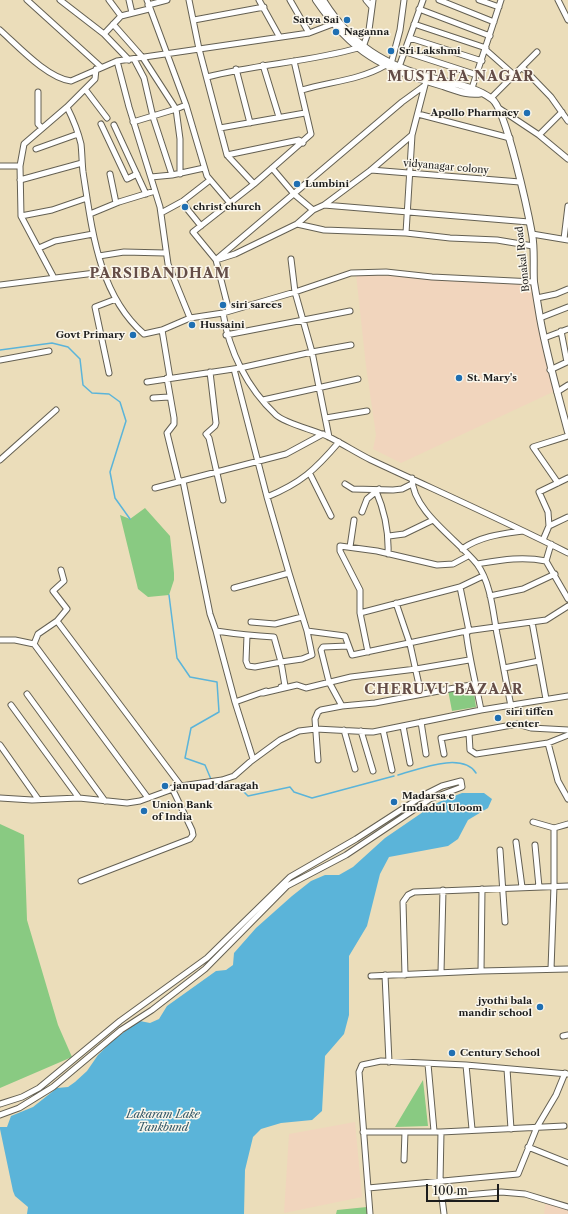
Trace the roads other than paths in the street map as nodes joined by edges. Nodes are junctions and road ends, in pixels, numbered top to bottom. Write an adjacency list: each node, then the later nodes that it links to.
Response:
1 (28, 0): 54 (street)
2 (60, 0): 35 (street)
3 (109, 0): 26 (street)
4 (129, 0): 25 (street)
5 (167, 0): 19 (street)
6 (189, 0): 27 (street)
7 (259, 0): 20 (street)
8 (290, 0): 34 (street)
9 (316, 0): 30 (main road, Bonakal Road)
10 (323, 0): 30 (main road, Bonakal Road)
11 (366, 0): 21 (street)
12 (373, 0): 21 (street)
13 (404, 0): 51 (street)
14 (423, 0): 23 (street)
15 (439, 0): 29 (street)
16 (479, 0): 22 (street)
17 (501, 0): 22 (street)
18 (558, 0): 24 (street)
19 (148, 5): 25 (street); 42 (street)
20 (264, 7): 27 (street); 36 (street)
21 (372, 7): 39 (street)
22 (498, 7): 29 (street)
23 (420, 9): 32 (street); 37 (street)
24 (566, 12): 28 (street)
25 (132, 13): 26 (street)
26 (121, 16): 31 (street)
27 (194, 20): 40 (street)
28 (568, 20)
29 (494, 22): 37 (street)
30 (336, 23): 34 (street); 39 (main road, Bonakal Road)
31 (113, 24): 35 (street); 45 (street)
32 (414, 24): 38 (street); 41 (street)
33 (0, 30): 54 (street)
34 (309, 33): 36 (street)
35 (104, 34): 46 (street)
36 (279, 36): 40 (street)
37 (490, 36): 41 (street)
38 (410, 38): 43 (street); 49 (street)
39 (360, 47): 48 (street); 51 (main road, Bonakal Road)
40 (199, 49): 42 (street); 58 (street)
41 (486, 49): 49 (street); 56 (street)
42 (168, 52): 45 (street); 66 (street)
43 (406, 52): 53 (street); 57 (street)
44 (537, 52): 52 (street)
45 (142, 58): 46 (street); 68 (street)
46 (132, 59): 47 (street); 73 (street)
47 (117, 61): 54 (street); 77 (street)
48 (294, 61): 50 (street); 62 (street)
49 (482, 61): 57 (street)
50 (263, 65): 55 (street); 74 (street)
51 (388, 65): 53 (main road, Bonakal Road); 59 (main road, Bonakal Road); 62 (street)
52 (522, 66): 56 (street); 70 (street)
53 (399, 67): 60 (main road, Bonakal Road)
54 (99, 68): 61 (street)
55 (236, 70): 58 (street); 78 (street)
56 (513, 74): 65 (street)
57 (477, 76): 60 (street)
58 (207, 77): 82 (street)
59 (425, 84): 64 (main road, Bonakal Road); 72 (street); 109 (street)
60 (472, 88): 64 (main road, Bonakal Road)
61 (85, 89): 67 (street); 75 (street)
62 (302, 90): 71 (street)
63 (38, 92): 81 (street)
64 (482, 93): 65 (main road, Bonakal Road)
65 (491, 98): 69 (main road, Bonakal Road)
66 (186, 105): 68 (street); 94 (street)
67 (67, 107): 81 (street); 83 (street)
68 (176, 109): 73 (street); 100 (street)
69 (500, 109): 85 (street); 86 (main road, Bonakal Road)
70 (562, 112): 76 (street); 85 (street)
71 (305, 113): 74 (street); 87 (street)
72 (418, 114): 84 (street); 86 (street)
73 (153, 117): 77 (street); 101 (street)
74 (279, 117): 78 (street)
75 (107, 118)
76 (568, 121)
77 (133, 122): 102 (street)
78 (250, 123): 82 (street)
79 (101, 124): 99 (street)
80 (114, 125): 99 (street)
81 (42, 128): 93 (street)
82 (220, 128): 89 (street)
83 (78, 134): 88 (street); 91 (street)
84 (412, 135): 96 (street); 97 (street)
85 (539, 135): 90 (street)
86 (510, 138): 105 (main road, Bonakal Road)
87 (303, 143): 89 (street); 95 (street)
88 (36, 149)
89 (227, 155): 106 (street)
90 (568, 159)
91 (82, 163): 103 (street); 110 (street)
92 (0, 166): 93 (street)
93 (20, 166): 103 (street)
94 (204, 168): 100 (street); 104 (street)
95 (272, 168): 106 (street); 109 (street)
96 (371, 170): 97 (street, vidyanagar colony); 114 (street)
97 (410, 172): 105 (street, vidyanagar colony); 117 (street)
98 (110, 174): 112 (street)
99 (137, 174): 108 (street)
100 (180, 174): 101 (street)
101 (172, 175): 102 (street)
102 (151, 177): 107 (street)
103 (20, 180): 120 (street)
104 (210, 180): 111 (street); 113 (street)
105 (520, 182): 121 (main road, Bonakal Road)
106 (254, 184): 113 (street)
107 (155, 191): 108 (street); 118 (street)
108 (146, 194): 112 (street)
109 (294, 194): 116 (street); 133 (street)
110 (87, 198): 119 (street); 120 (street)
111 (183, 201): 118 (street); 123 (street)
112 (116, 203): 119 (street)
113 (230, 203): 123 (street)
114 (324, 205): 116 (street); 117 (street)
115 (568, 206): 127 (street)
116 (313, 210): 122 (street)
117 (408, 212): 121 (street); 124 (street)
118 (160, 213): 130 (street)
119 (90, 214): 125 (street)
120 (21, 216): 129 (street)
121 (529, 222): 126 (main road, Bonakal Road)
122 (297, 224): 124 (street); 133 (street)
123 (201, 226): 133 (street)
124 (406, 233): 128 (street)
125 (93, 234): 129 (street); 131 (street)
126 (532, 234): 127 (street); 128 (main road, Bonakal Road)
127 (566, 240)
128 (533, 246): 136 (main road, Bonakal Road)
129 (39, 248): 135 (street)
130 (165, 253): 131 (street); 146 (street)
131 (99, 256): 134 (street)
132 (291, 259): 139 (street)
133 (216, 260): 143 (street)
134 (103, 272): 135 (street); 141 (street)
135 (54, 278): 137 (street)
136 (534, 282): 139 (street); 140 (main road, Bonakal Road)
137 (0, 285)
138 (568, 289): 140 (street)
139 (295, 292): 143 (street); 148 (street)
140 (537, 298): 147 (main road, Bonakal Road)
141 (116, 299): 150 (street); 162 (street)
142 (568, 307): 147 (street)
143 (229, 311): 145 (street)
144 (350, 311): 148 (street)
145 (222, 312): 146 (street); 152 (street)
146 (190, 318): 150 (street)
147 (540, 318): 153 (main road, Bonakal Road)
148 (304, 319): 152 (street); 156 (street)
149 (568, 329): 151 (street)
150 (162, 330): 163 (street)
151 (561, 331): 153 (street); 160 (street)
152 (226, 335): 158 (street)
153 (544, 338): 160 (main road, Bonakal Road)
154 (352, 345): 156 (street)
155 (49, 351): 157 (street)
156 (312, 352): 158 (street); 167 (street)
157 (0, 360)
158 (240, 368): 159 (street); 171 (street)
159 (234, 369): 161 (street); 181 (street)
160 (550, 370): 168 (main road, Bonakal Road)
161 (210, 372): 163 (street); 182 (street)
162 (109, 373)
163 (168, 378): 165 (street); 169 (street)
164 (358, 378): 167 (street)
165 (147, 382)
166 (568, 385): 168 (street)
167 (319, 387): 171 (street); 174 (street)
168 (557, 392): 175 (main road, Bonakal Road)
169 (169, 397): 170 (street); 186 (street)
170 (153, 398)
171 (263, 400): 176 (street)
172 (56, 410): 180 (street)
173 (367, 411): 174 (street)
174 (326, 418): 178 (street)
175 (568, 432)
176 (323, 434): 178 (street); 181 (street)
177 (568, 436): 187 (street)
178 (329, 437): 179 (street)
179 (339, 442): 183 (street); 184 (street)
180 (0, 460)
181 (257, 462): 182 (street); 192 (street)
182 (216, 471): 186 (street); 193 (street)
183 (310, 474): 192 (street); 195 (street)
184 (412, 478): 189 (street); 200 (street)
185 (568, 478): 187 (street)
186 (181, 482): 190 (street); 227 (street)
187 (558, 483): 199 (street)
188 (345, 484): 191 (street)
189 (412, 484): 191 (street); 198 (street)
190 (154, 488)
191 (377, 490): 194 (street); 201 (street)
192 (267, 497): 212 (street)
193 (223, 500)
194 (362, 512)
195 (331, 516)
196 (568, 517): 199 (street)
197 (354, 520): 204 (street)
198 (433, 520): 201 (street); 205 (street)
199 (549, 526): 202 (street)
200 (524, 531): 202 (street); 205 (street)
201 (388, 536): 207 (street)
202 (544, 540): 203 (street)
203 (551, 544): 206 (street); 209 (street)
204 (350, 547): 207 (street); 221 (street)
205 (462, 549): 208 (street)
206 (568, 553)
207 (388, 554): 208 (street)
208 (468, 556): 210 (street)
209 (546, 561): 210 (street); 213 (street)
210 (477, 564): 214 (street)
211 (61, 570): 223 (street)
212 (289, 572): 216 (street); 222 (street)
213 (555, 574): 217 (street); 218 (street)
214 (483, 576): 215 (street); 217 (street)
215 (460, 587): 219 (street); 229 (street)
216 (234, 588)
217 (490, 596): 226 (street)
218 (568, 599)
219 (396, 603): 221 (street); 233 (street)
220 (568, 606): 225 (street)
221 (360, 613): 235 (street)
222 (302, 617): 224 (street); 228 (street)
223 (58, 621): 232 (street); 272 (street)
224 (251, 622)
225 (532, 622): 226 (street); 237 (street)
226 (496, 626): 229 (street); 239 (street)
227 (216, 631): 230 (street); 248 (street)
228 (307, 631): 234 (street); 238 (street)
229 (468, 631): 233 (street); 236 (street)
230 (247, 635): 238 (street); 238 (street)
231 (0, 640): 232 (street)
232 (34, 644): 276 (street)
233 (410, 644): 235 (street); 240 (street)
234 (348, 646): 235 (street); 241 (street)
235 (368, 652)
236 (469, 660): 240 (street); 242 (street)
237 (539, 661): 239 (street); 247 (street)
238 (281, 662): 248 (street)
239 (504, 668): 251 (street)
240 (416, 669): 241 (street); 245 (street)
241 (329, 682): 244 (street); 250 (street)
242 (476, 684): 245 (street); 252 (street)
243 (27, 694): 279 (street)
244 (263, 694)
245 (421, 694): 250 (street)
246 (568, 696): 247 (street)
247 (546, 700): 251 (street)
248 (235, 702): 266 (street)
249 (11, 705): 275 (street)
250 (342, 706): 255 (street)
251 (511, 706): 252 (street)
252 (481, 710): 253 (street)
253 (420, 722): 254 (street); 264 (street)
254 (403, 726): 257 (street); 268 (street)
255 (316, 729): 256 (street); 266 (street); 267 (street)
256 (344, 730): 259 (street); 269 (street)
257 (383, 730): 259 (street); 270 (street)
258 (568, 730): 260 (street)
259 (361, 731): 271 (street)
260 (469, 733): 262 (street); 265 (street)
261 (568, 735): 262 (street)
262 (548, 743): 278 (street)
263 (0, 745): 277 (street)
264 (426, 754)
265 (444, 754)
266 (253, 759): 272 (street)
267 (318, 760)
268 (410, 763)
269 (355, 769)
270 (392, 770)
271 (373, 771)
272 (181, 786): 273 (street)
273 (172, 788): 276 (street); 286 (street)
274 (0, 798): 277 (street)
275 (79, 798): 277 (street); 279 (street)
276 (148, 798): 279 (street)
277 (38, 799)
278 (568, 799)
279 (105, 800)
280 (534, 822): 282 (street)
281 (568, 824): 282 (street)
282 (554, 828): 287 (street)
283 (516, 842): 289 (street)
284 (535, 845): 290 (street)
285 (500, 850): 291 (street)
286 (81, 881)
287 (554, 886): 288 (street); 290 (street); 296 (street)
288 (568, 886)
289 (522, 887): 290 (street); 291 (street)
290 (539, 887)
291 (503, 888): 292 (street); 294 (street)
292 (482, 889): 293 (street); 297 (street)
293 (443, 890): 298 (street); 300 (street)
294 (505, 922)
295 (568, 969): 296 (street)
296 (551, 970): 297 (street)
297 (481, 971): 298 (street)
298 (441, 972): 300 (street)
299 (386, 975): 300 (street); 301 (street); 302 (street)
300 (405, 975)
301 (370, 976)
302 (389, 1062): 303 (street); 314 (street)
303 (428, 1064): 304 (street); 313 (street)
304 (466, 1065): 305 (street); 311 (street)
305 (507, 1069): 306 (street); 312 (street)
306 (566, 1073): 310 (street)
307 (0, 1104): 308 (street)
308 (0, 1114)
309 (564, 1126): 310 (street)
310 (537, 1127): 312 (street); 317 (street)
311 (472, 1129): 312 (street); 316 (street)
312 (511, 1129)
313 (434, 1131): 315 (street); 316 (street)
314 (363, 1132): 315 (street); 321 (street)
315 (405, 1132): 318 (street)
316 (441, 1132): 320 (street)
317 (528, 1148): 319 (street); 320 (street)
318 (404, 1160)
319 (568, 1164)
320 (440, 1182): 321 (street); 322 (street)
321 (368, 1188): 324 (street)
322 (442, 1198): 323 (street); 325 (street)
323 (568, 1207)
324 (370, 1214)
325 (444, 1214)

